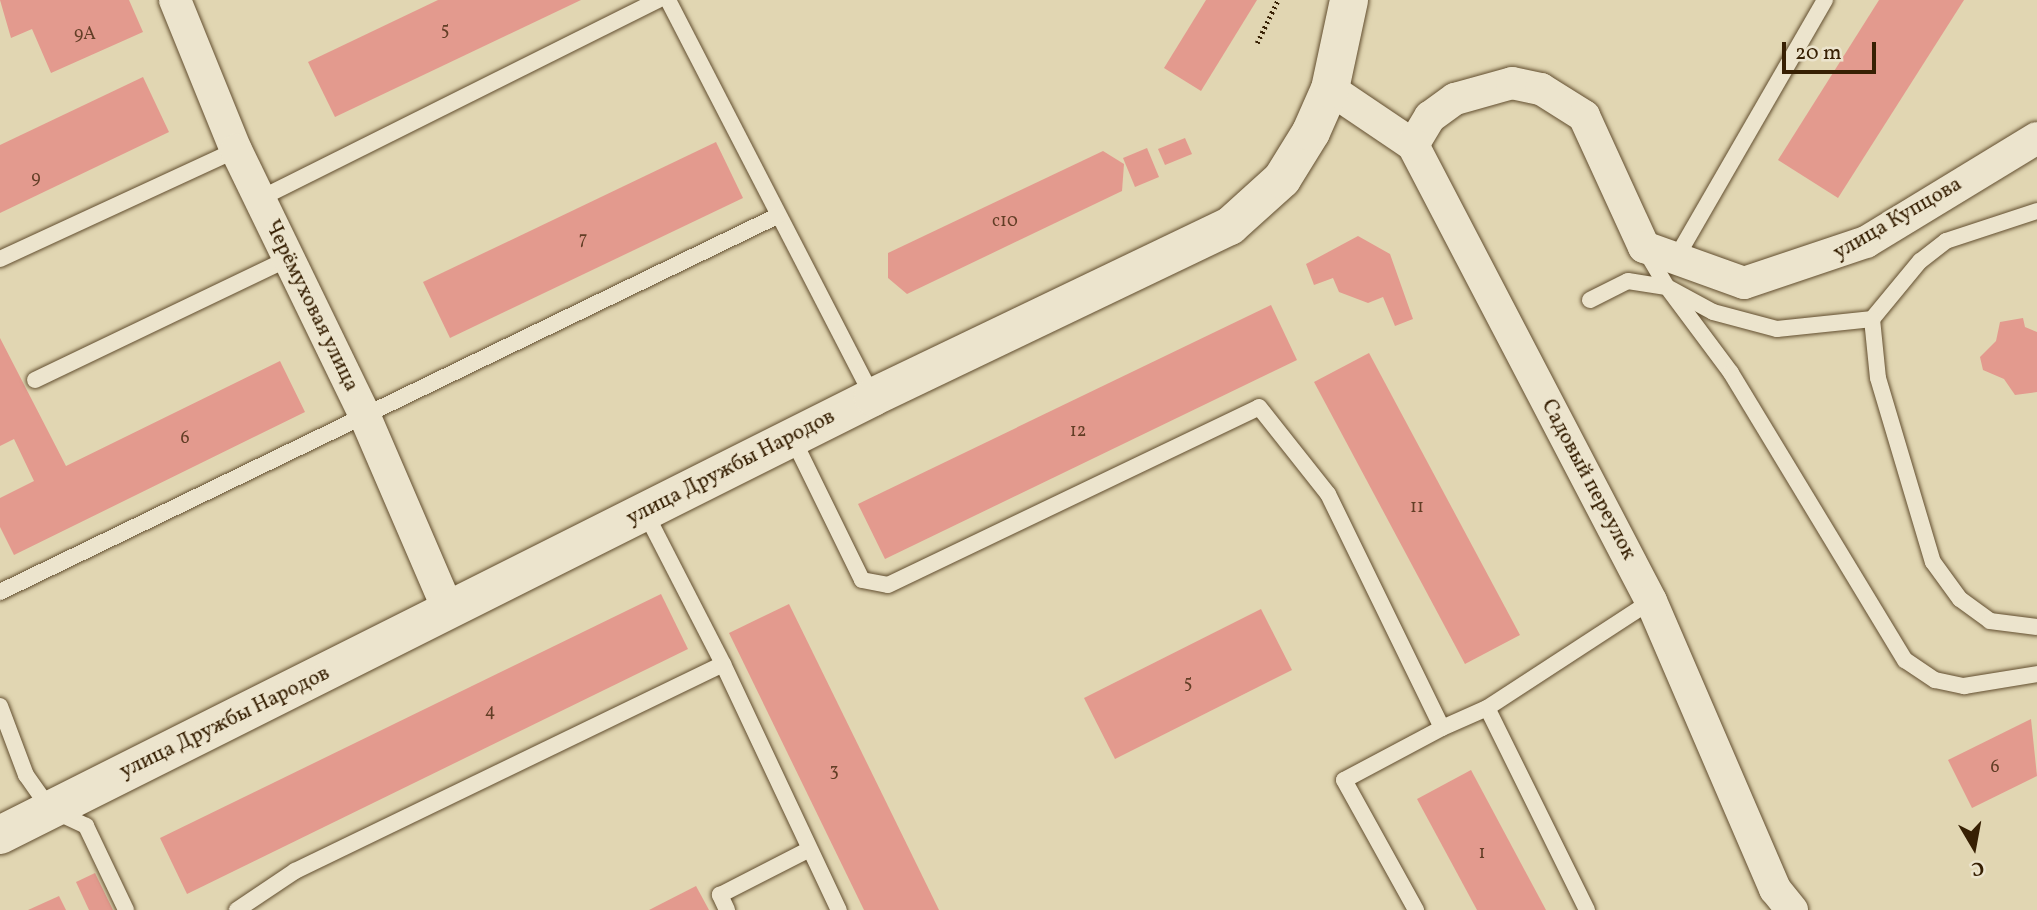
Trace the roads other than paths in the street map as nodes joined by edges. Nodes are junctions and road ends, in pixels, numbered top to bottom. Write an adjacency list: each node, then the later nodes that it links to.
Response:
1 (175, 0): 9 (street, Черёмуховая улица)
2 (658, 0): 10 (lane)
3 (668, 0): 12 (lane)
4 (1349, 0): 6 (street, улица Дружбы Народов)
5 (1825, 0): 15 (lane)
6 (1330, 89): 8 (street, Садовый переулок); 19 (street, улица Дружбы Народов)
7 (2037, 138): 15 (street, улица Купцова)
8 (1413, 145): 15 (street, улица Купцова); 24 (street, Садовый переулок)
9 (236, 150): 10 (street, Черёмуховая улица); 13 (lane)
10 (259, 199): 14 (street, Черёмуховая улица)
11 (2037, 211): 17 (lane)
12 (777, 216): 19 (lane); 20 (lane)
13 (0, 259)
14 (287, 259): 18 (lane); 20 (street, Черёмуховая улица)
15 (1672, 272): 16 (lane); 17 (lane); 28 (lane)
16 (1590, 300)
17 (1872, 320): 26 (lane)
18 (34, 380)
19 (873, 397): 21 (street, улица Дружбы Народов)
20 (362, 412): 23 (lane); 25 (street, Черёмуховая улица)
21 (792, 437): 22 (street, улица Дружбы Народов); 31 (lane)
22 (645, 512): 25 (street, улица Дружбы Народов); 27 (lane)
23 (0, 592)
24 (1651, 601): 30 (lane); 35 (street, Садовый переулок)
25 (449, 612): 32 (street, улица Дружбы Народов)
26 (2037, 627)
27 (723, 664): 34 (lane); 37 (lane)
28 (2037, 674)
29 (0, 706): 32 (lane)
30 (1487, 708): 31 (lane); 41 (lane)
31 (1443, 728): 40 (lane)
32 (50, 809): 33 (street, улица Дружбы Народов); 36 (lane)
33 (0, 835)
34 (808, 850): 38 (lane); 39 (lane)
35 (1782, 903)
36 (126, 910)
37 (237, 910)
38 (727, 910)
39 (839, 910)
40 (1416, 910)
41 (1587, 910)

